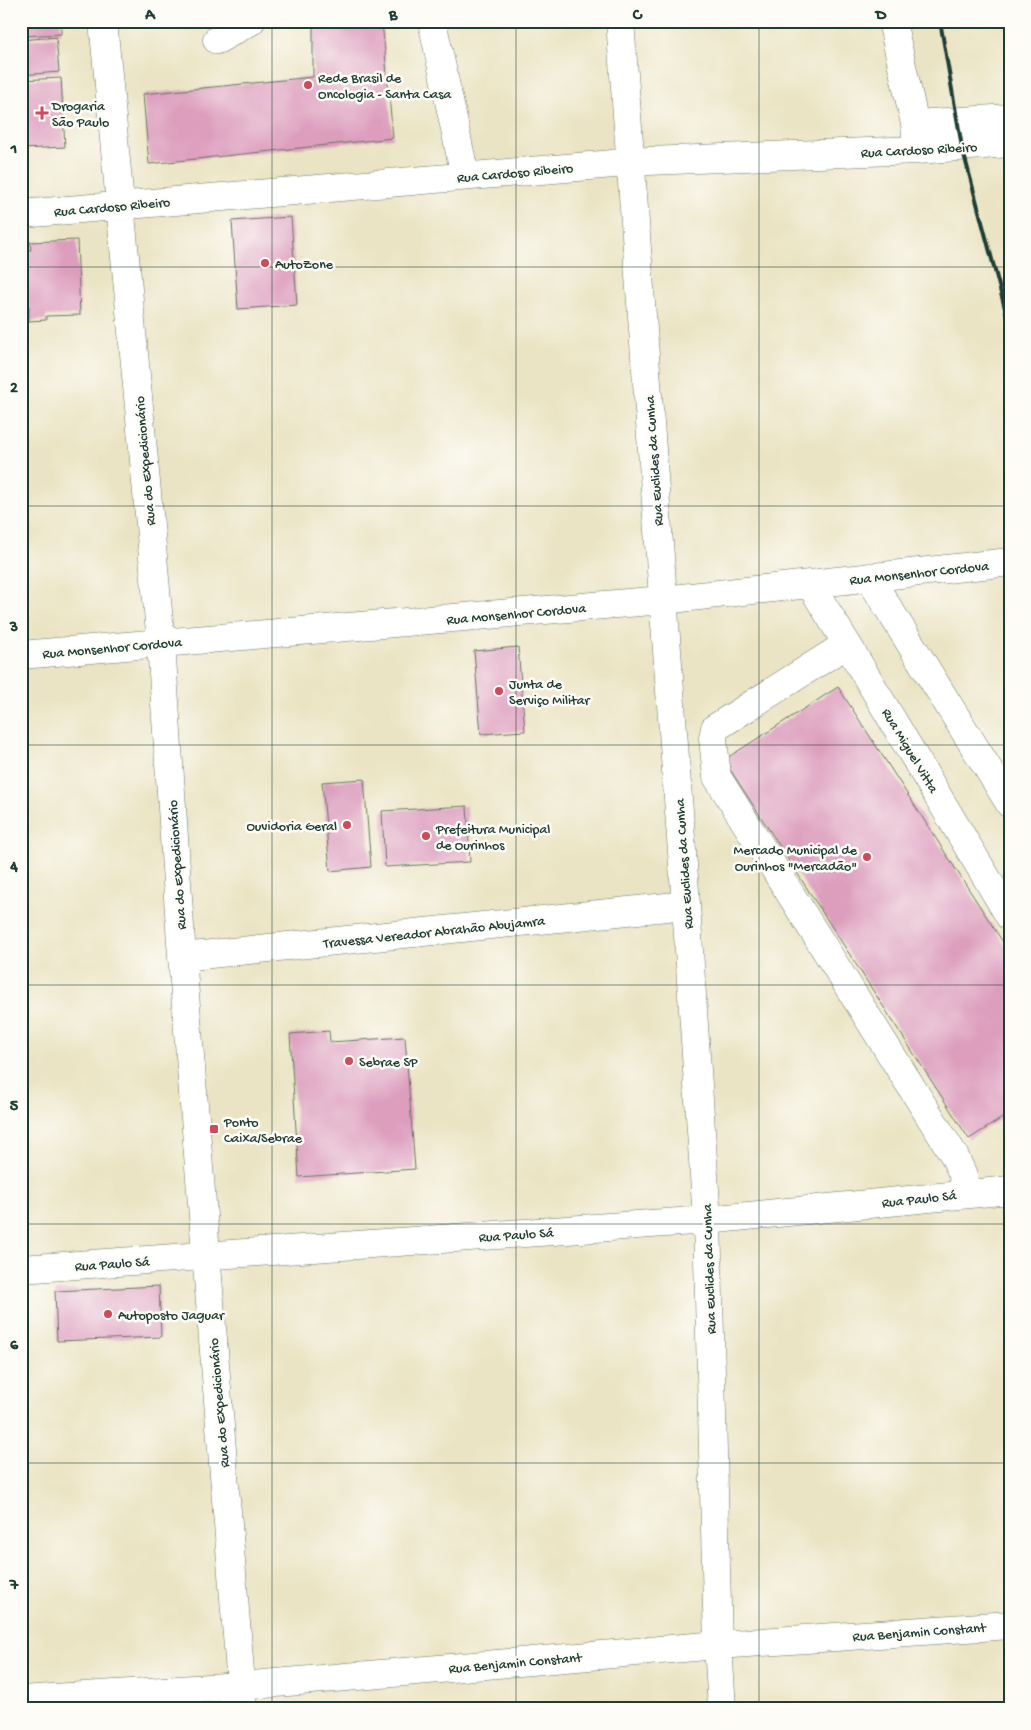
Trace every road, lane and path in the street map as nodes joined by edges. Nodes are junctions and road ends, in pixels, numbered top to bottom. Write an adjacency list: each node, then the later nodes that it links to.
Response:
1 (103, 21): 12 (street, Rua do Expedicionário)
2 (251, 21): 6 (street)
3 (432, 21): 11 (street)
4 (620, 21): 10 (street, Rua Euclides da Cunha)
5 (892, 21): 8 (street)
6 (218, 40)
7 (1010, 118): 8 (street)
8 (916, 137): 9 (street, Rua Cardoso Ribeiro); 10 (street, Rua Cardoso Ribeiro)
9 (1010, 143)
10 (630, 163): 11 (street, Rua Cardoso Ribeiro); 17 (street, Rua Euclides da Cunha)
11 (465, 176): 12 (street, Rua Cardoso Ribeiro)
12 (119, 206): 13 (street, Rua Cardoso Ribeiro); 18 (street, Rua do Expedicionário)
13 (21, 214)
14 (1010, 562): 15 (street, Rua Monsenhor Cordova)
15 (869, 578): 16 (street, Rua Monsenhor Cordova); 21 (street)
16 (810, 584): 17 (street, Rua Monsenhor Cordova); 19 (street, Rua Miguel Vitta)
17 (663, 600): 18 (street, Rua Monsenhor Cordova); 22 (street, Rua Euclides da Cunha)
18 (161, 643): 20 (street, Rua Monsenhor Cordova); 24 (street, Rua do Expedicionário)
19 (847, 644): 23 (street, Rua Miguel Vitta); 26 (street)
20 (21, 655)
21 (1010, 804)
22 (686, 905): 24 (street, Travessa Vereador Abrahão Abujamra); 27 (street, Rua Euclides da Cunha)
23 (1010, 917)
24 (182, 957): 28 (street, Rua do Expedicionário)
25 (1010, 1190): 26 (street, Rua Paulo Sá)
26 (966, 1194): 27 (street, Rua Paulo Sá)
27 (707, 1220): 28 (street, Rua Paulo Sá); 31 (street, Rua Euclides da Cunha)
28 (207, 1257): 29 (street, Rua Paulo Sá); 32 (street, Rua do Expedicionário)
29 (21, 1269)
30 (1010, 1625): 31 (street, Rua Benjamin Constant)
31 (718, 1645): 32 (street, Rua Benjamin Constant); 34 (street, Rua Euclides da Cunha)
32 (242, 1697): 33 (street, Rua Benjamin Constant)
33 (21, 1700)
34 (722, 1709)

